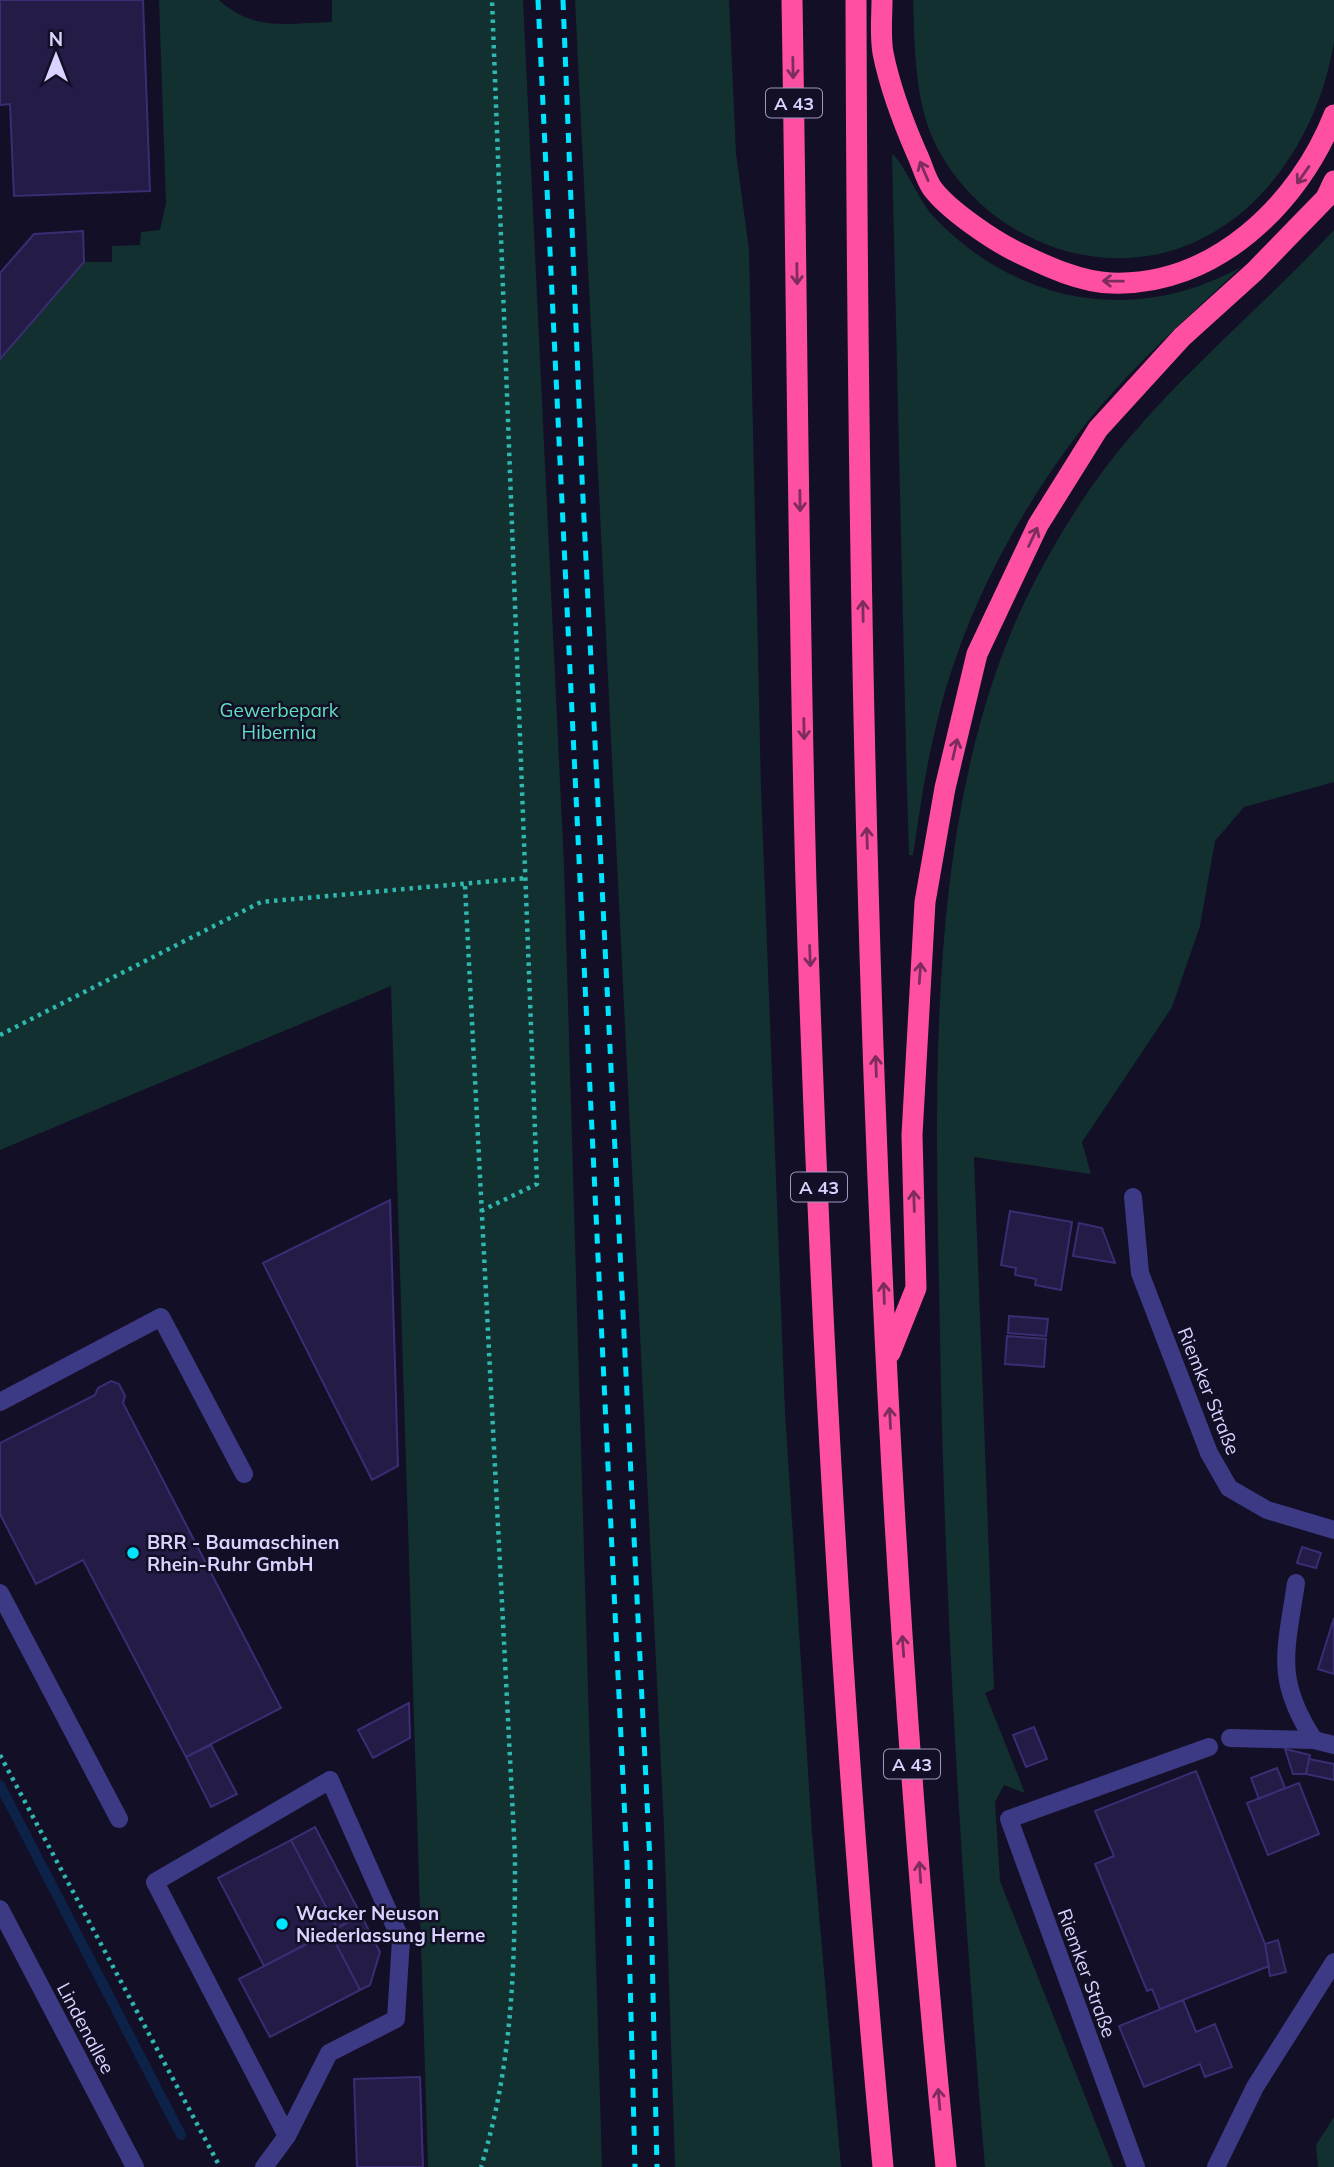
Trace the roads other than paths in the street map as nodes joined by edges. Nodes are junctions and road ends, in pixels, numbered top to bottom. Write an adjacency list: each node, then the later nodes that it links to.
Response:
1 (792, 0): 23 (highway, A 43, one-way to 23)
2 (856, 0): 7 (highway, A 43, one-way to 2)
3 (882, 0): 4 (highway, one-way to 3)
4 (1334, 115)
5 (1334, 181): 7 (highway, one-way to 5)
6 (1133, 1197): 10 (street, Riemker Straße)
7 (887, 1361): 24 (highway, A 43, one-way to 7)
8 (0, 1402): 9 (street)
9 (244, 1474)
10 (1334, 1530)
11 (1296, 1583): 14 (street)
12 (0, 1593): 17 (street)
13 (1230, 1738): 14 (street)
14 (1314, 1740): 15 (street)
15 (1334, 1745)
16 (1209, 1747): 25 (street, Riemker Straße)
17 (119, 1819)
18 (0, 1909): 21 (street, Lindenallee)
19 (1334, 1962): 26 (street)
20 (287, 2136): 20 (street); 22 (street)
21 (135, 2167)
22 (264, 2167)
23 (883, 2167)
24 (946, 2167)
25 (1136, 2167)
26 (1216, 2167)

